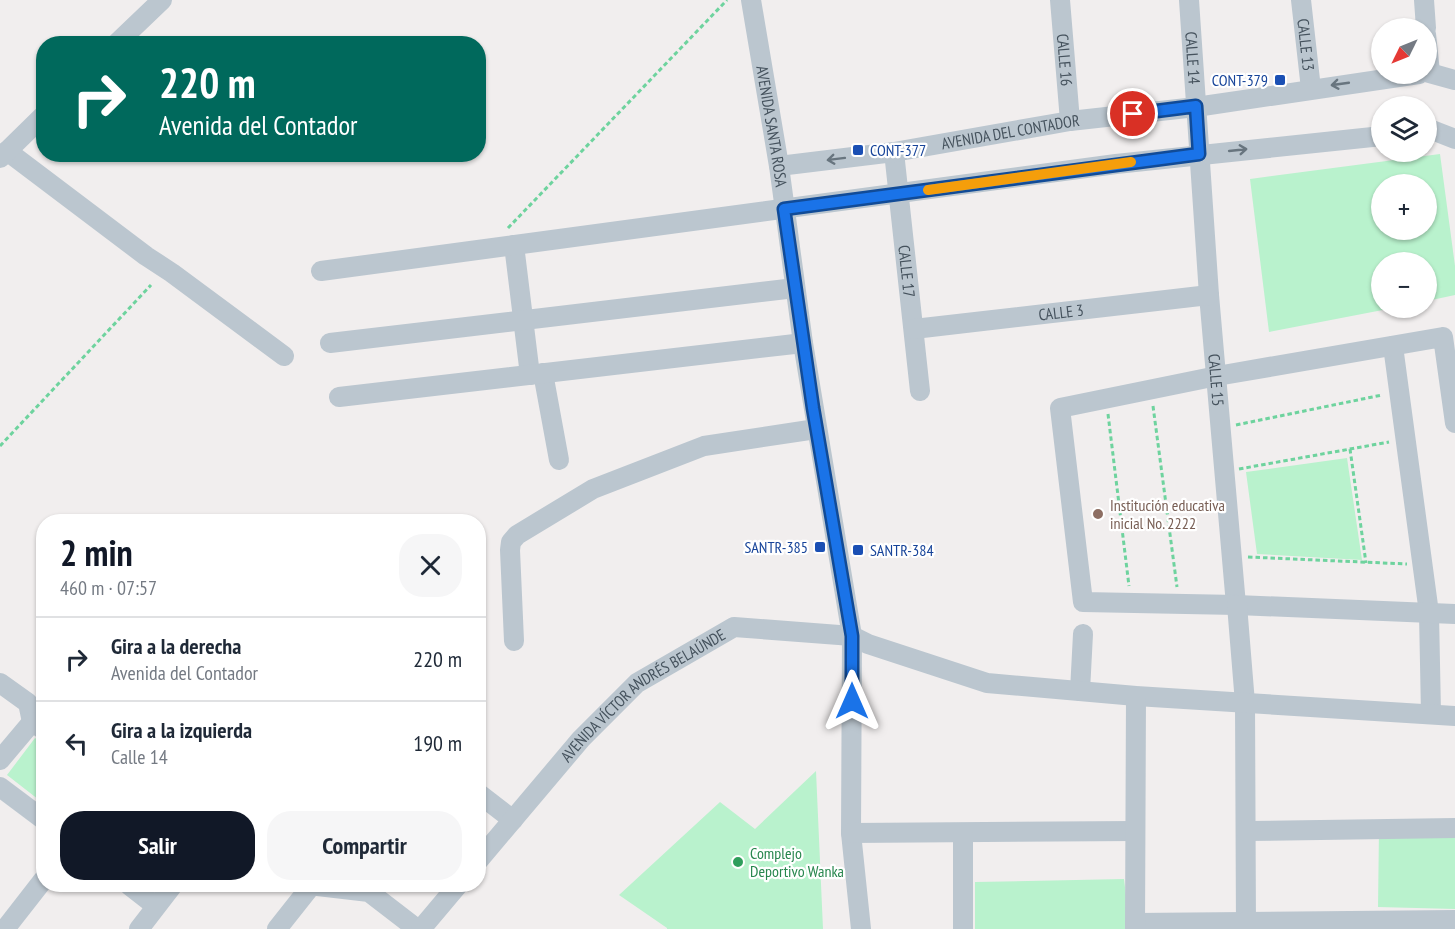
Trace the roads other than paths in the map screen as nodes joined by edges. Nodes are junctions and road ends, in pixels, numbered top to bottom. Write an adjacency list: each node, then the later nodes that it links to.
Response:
1 (162, 0): 8 (street)
2 (751, 0): 22 (street, AVENIDA SANTA ROSA)
3 (1060, 0): 14 (street, CALLE 16)
4 (1189, 0): 13 (street, CALLE 14)
5 (1301, 0): 12 (street, CALLE 13)
6 (1424, 0): 7 (street)
7 (1425, 18)
8 (124, 36)
9 (1437, 76): 11 (street, AVENIDA DEL CONTADOR)
10 (1371, 80): 12 (street, AVENIDA DEL CONTADOR, one-way to 12)
11 (1455, 80)
12 (1311, 88): 13 (street, AVENIDA DEL CONTADOR)
13 (1196, 106): 14 (street, AVENIDA DEL CONTADOR); 20 (street, CALLE 14)
14 (1070, 121): 19 (street, AVENIDA DEL CONTADOR)
15 (36, 123): 21 (street)
16 (1437, 132): 18 (street)
17 (1371, 136): 20 (street, one-way to 17)
18 (1455, 139)
19 (894, 152): 22 (street, AVENIDA DEL CONTADOR, one-way to 22); 23 (street, CALLE 17)
20 (1199, 154): 23 (street); 28 (street, CALLE 15)
21 (4, 155): 34 (street)
22 (779, 166): 24 (street, AVENIDA SANTA ROSA)
23 (898, 194): 24 (street); 30 (street, CALLE 17)
24 (784, 209): 25 (street); 27 (street, AVENIDA SANTA ROSA)
25 (514, 245): 26 (street); 29 (street)
26 (321, 271)
27 (795, 288): 29 (street); 32 (street, AVENIDA SANTA ROSA)
28 (1209, 295): 30 (street, CALLE 3); 36 (street, CALLE 15)
29 (524, 320): 31 (street); 35 (street)
30 (914, 329): 37 (street, CALLE 17)
31 (330, 343)
32 (803, 343): 35 (street); 40 (street, AVENIDA SANTA ROSA)
33 (1392, 346): 36 (street); 39 (street); 43 (street)
34 (284, 356)
35 (536, 374): 38 (street); 41 (street)
36 (1217, 376): 42 (street, CALLE 15); 42 (street)
37 (920, 391)
38 (339, 397)
39 (1455, 423)
40 (816, 429): 46 (street, AVENIDA SANTA ROSA); 47 (street)
41 (559, 460)
42 (1237, 605): 43 (street); 51 (street, CALLE 15)
43 (1429, 613): 44 (street); 52 (street)
44 (1455, 614)
45 (1083, 634): 49 (street)
46 (852, 636): 49 (street, AVENIDA VÍCTOR ANDRÉS BELAÚNDE); 60 (street, AVENIDA VÍCTOR ANDRÉS BELAÚNDE); 64 (street, AVENIDA SANTA ROSA)
47 (514, 641)
48 (0, 683): 54 (street)
49 (1080, 691): 50 (street, AVENIDA VÍCTOR ANDRÉS BELAÚNDE)
50 (1136, 696): 51 (street, AVENIDA VÍCTOR ANDRÉS BELAÚNDE); 62 (street)
51 (1245, 703): 52 (street, AVENIDA VÍCTOR ANDRÉS BELAÚNDE); 63 (street, CALLE 15)
52 (1431, 714): 53 (street, AVENIDA VÍCTOR ANDRÉS BELAÚNDE)
53 (1455, 716)
54 (36, 721)
55 (36, 728): 56 (street)
56 (0, 760)
57 (0, 787): 59 (street)
58 (486, 799): 60 (street)
59 (36, 814)
60 (513, 820): 66 (street, AVENIDA VÍCTOR ANDRÉS BELAÚNDE)
61 (1455, 828): 63 (street)
62 (1135, 831): 65 (street); 76 (street)
63 (1246, 831): 75 (street, CALLE 15)
64 (851, 833): 65 (street); 81 (street, AVENIDA SANTA ROSA)
65 (963, 833): 82 (street)
66 (486, 852)
67 (36, 889): 77 (street)
68 (138, 892): 73 (street)
69 (167, 892): 73 (street)
70 (305, 892): 79 (street)
71 (369, 892): 80 (street)
72 (452, 892): 80 (street)
73 (156, 906): 78 (street)
74 (1455, 920): 75 (street)
75 (1246, 925): 76 (street)
76 (1135, 926)
77 (5, 929)
78 (139, 929)
79 (277, 929)
80 (419, 929)
81 (861, 929)
82 (963, 929)

